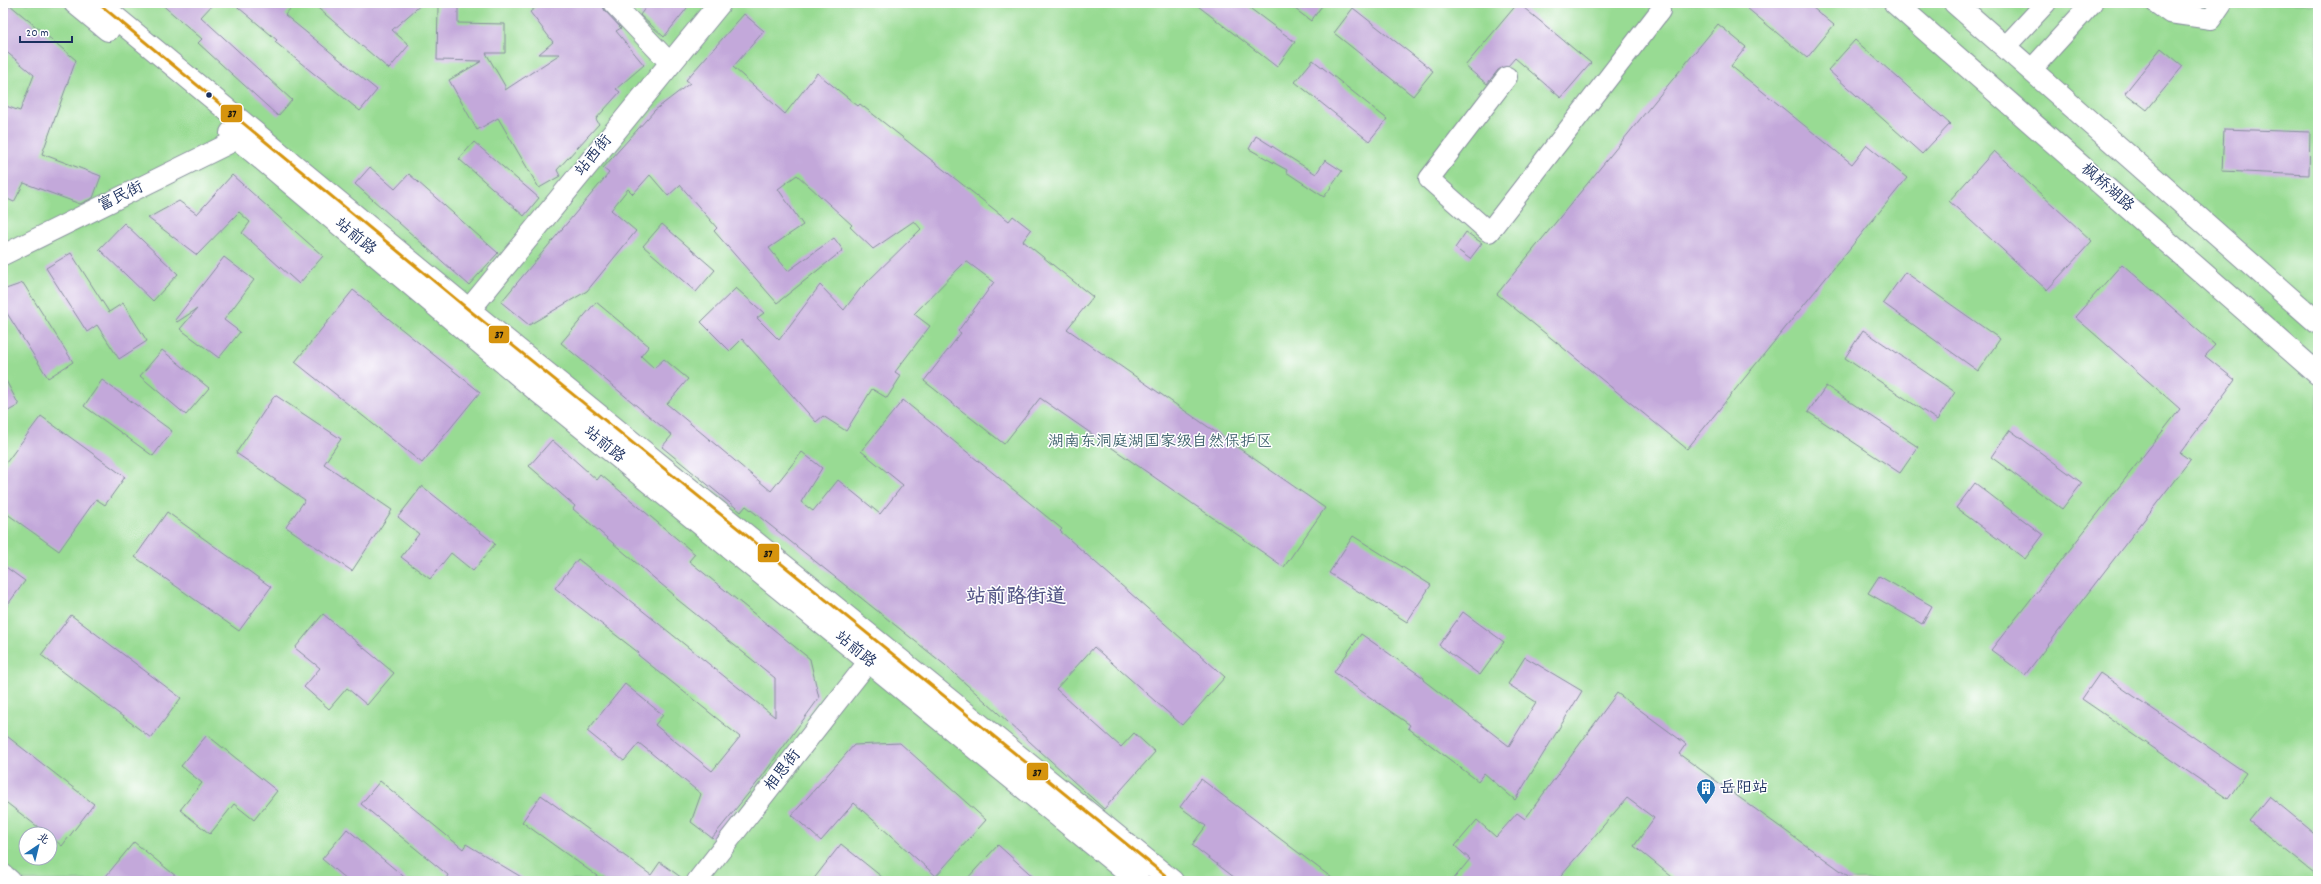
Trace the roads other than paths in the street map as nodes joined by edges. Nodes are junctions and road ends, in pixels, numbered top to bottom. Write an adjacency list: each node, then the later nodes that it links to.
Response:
1 (75, 3): 16 (main road, 站前路)
2 (98, 3): 18 (main road, 站前路)
3 (613, 3): 13 (street)
4 (720, 3): 13 (main road, 站西街)
5 (1895, 3): 20 (main road, 枫桥湖路)
6 (1956, 3): 12 (main road)
7 (2046, 3): 12 (street)
8 (2092, 3): 14 (street)
9 (2156, 3): 10 (street)
10 (2222, 3)
11 (1659, 6): 15 (street)
12 (2005, 47): 14 (main road)
13 (670, 63): 18 (main road, 站西街)
14 (2031, 70): 19 (main road)
15 (1508, 77)
16 (238, 139): 17 (street, 富民街); 21 (main road, 站前路)
17 (3, 255)
18 (469, 310): 26 (main road, 站前路)
19 (2318, 324)
20 (2318, 374)
21 (868, 661): 24 (street, 相思街); 25 (main road, 站前路)
22 (3, 874): 23 (street)
23 (11, 881)
24 (697, 881)
25 (1138, 881)
26 (1172, 881)

